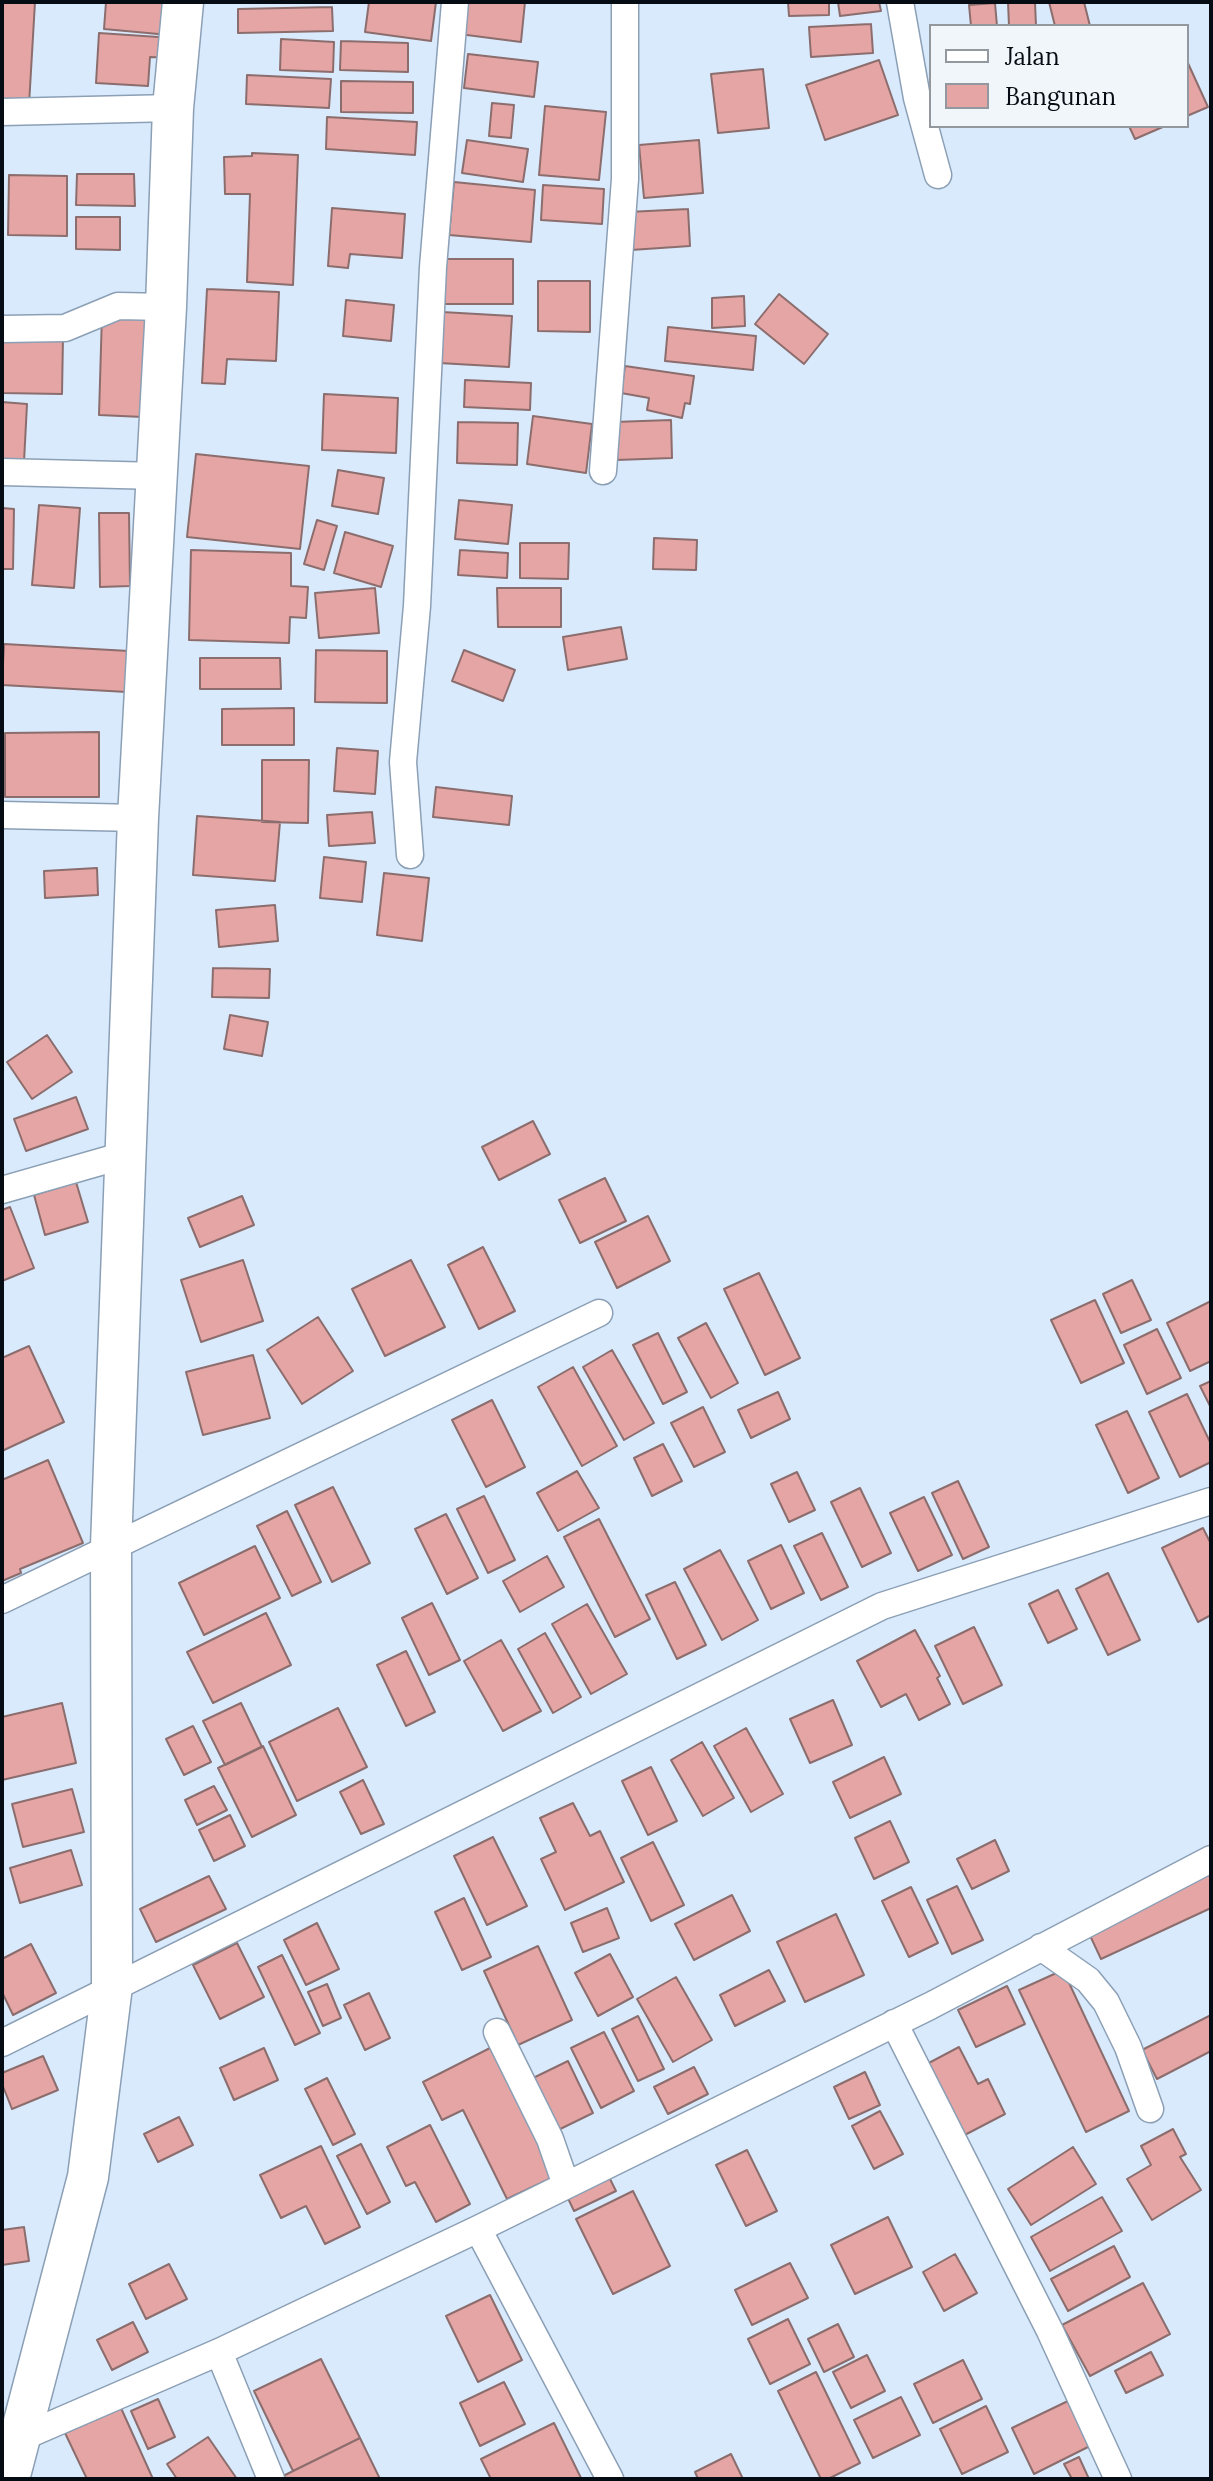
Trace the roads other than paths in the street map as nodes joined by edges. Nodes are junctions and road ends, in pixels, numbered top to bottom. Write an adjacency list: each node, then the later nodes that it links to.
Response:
1 (183, 2): 5 (main road)
2 (455, 2): 15 (street)
3 (625, 2): 10 (street)
4 (900, 2): 7 (street)
5 (173, 108): 6 (street); 8 (main road)
6 (2, 112)
7 (938, 175)
8 (166, 307): 9 (street); 12 (main road)
9 (2, 329)
10 (603, 471)
11 (2, 472): 12 (street)
12 (158, 476): 14 (main road)
13 (2, 815): 14 (street)
14 (138, 818): 16 (main road)
15 (410, 855)
16 (128, 1154): 17 (street); 20 (main road)
17 (2, 1190)
18 (599, 1313): 20 (street)
19 (1211, 1501): 24 (street)
20 (111, 1546): 21 (street); 24 (main road)
21 (2, 1600)
22 (1211, 1859): 23 (street)
23 (1041, 1947): 25 (street); 28 (street)
24 (112, 1986): 27 (street); 32 (main road)
25 (894, 2023): 29 (street); 36 (street)
26 (497, 2032): 29 (street)
27 (2, 2043)
28 (1150, 2109)
29 (566, 2185): 30 (street)
30 (478, 2229): 31 (street); 35 (street)
31 (219, 2352): 32 (street); 34 (street)
32 (18, 2439): 33 (main road)
33 (9, 2479)
34 (271, 2479)
35 (610, 2479)
36 (1118, 2479)

